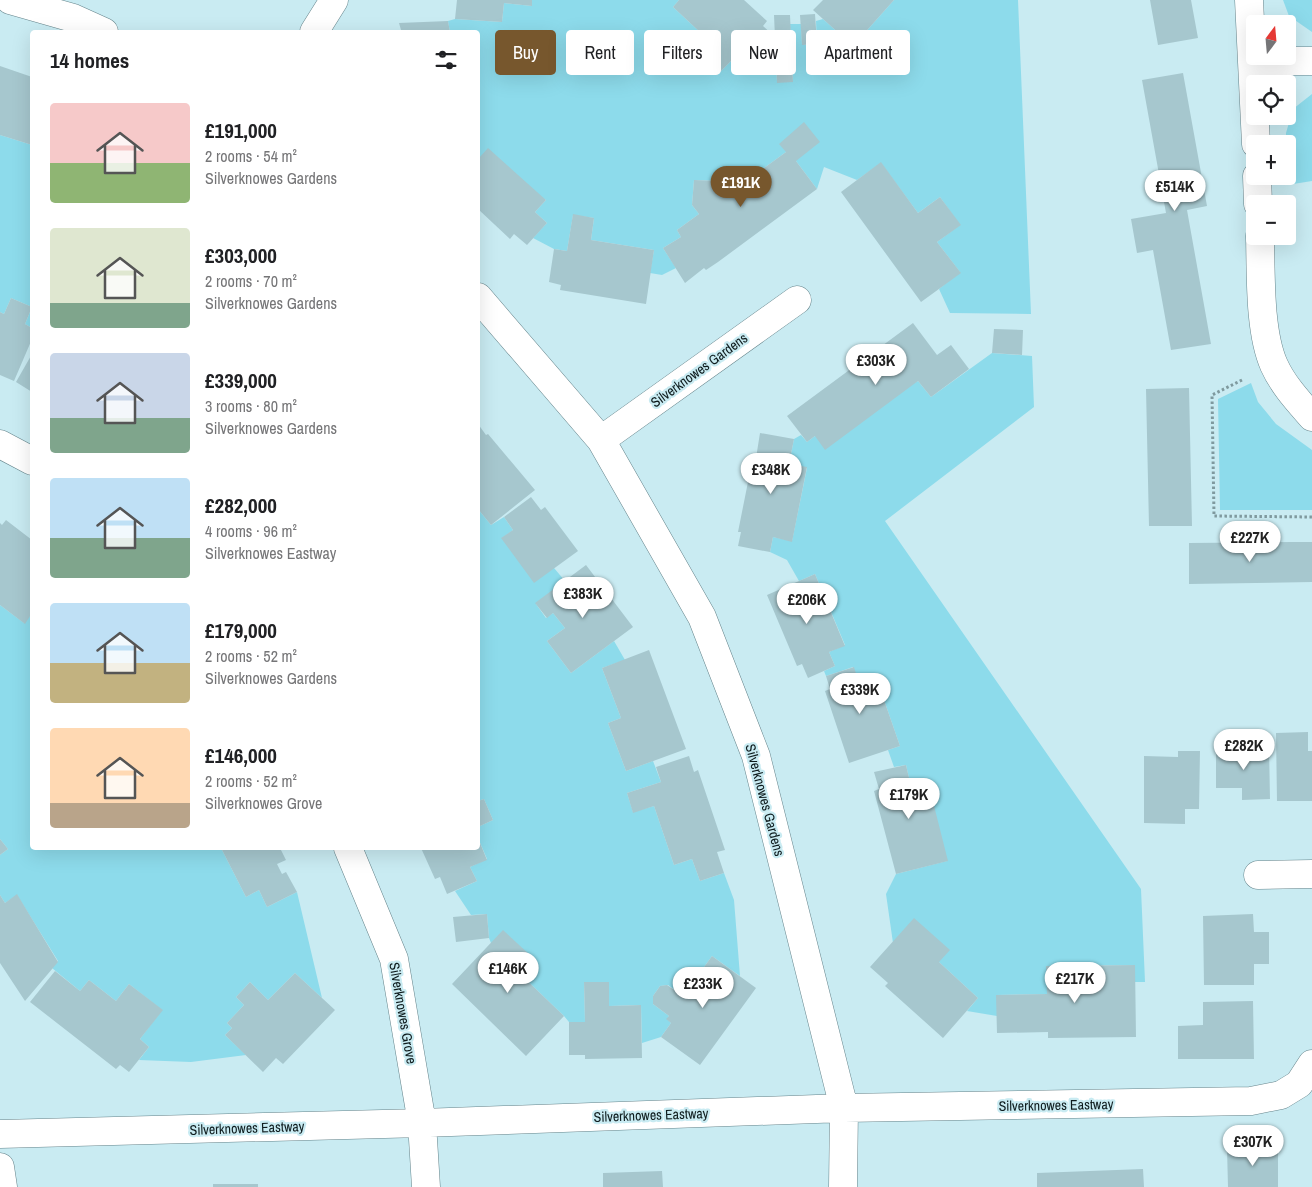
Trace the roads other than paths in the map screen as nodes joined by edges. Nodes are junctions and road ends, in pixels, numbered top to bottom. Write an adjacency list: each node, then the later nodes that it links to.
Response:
1 (10, 0): 5 (street)
2 (334, 0): 6 (street)
3 (1249, 0): 4 (street)
4 (1250, 15)
5 (99, 30)
6 (315, 30)
7 (1296, 61): 8 (street)
8 (1312, 61)
9 (1252, 65): 10 (street)
10 (1256, 135)
11 (1260, 245): 14 (street)
12 (480, 299): 15 (street, Silverknowes Gardens)
13 (796, 300): 15 (street, Silverknowes Gardens)
14 (1312, 417)
15 (601, 440): 22 (street, Silverknowes Gardens)
16 (0, 444): 17 (street)
17 (30, 459)
18 (349, 850): 23 (street, Silverknowes Grove)
19 (1312, 874): 20 (street)
20 (1258, 875)
21 (1308, 1082): 22 (street, Silverknowes Eastway)
22 (844, 1108): 23 (street, Silverknowes Eastway); 28 (street, Silverknowes Gardens)
23 (422, 1123): 24 (street, Silverknowes Eastway); 27 (street, Silverknowes Grove)
24 (0, 1134)
25 (0, 1167): 26 (street)
26 (3, 1187)
27 (426, 1187)
28 (844, 1187)

